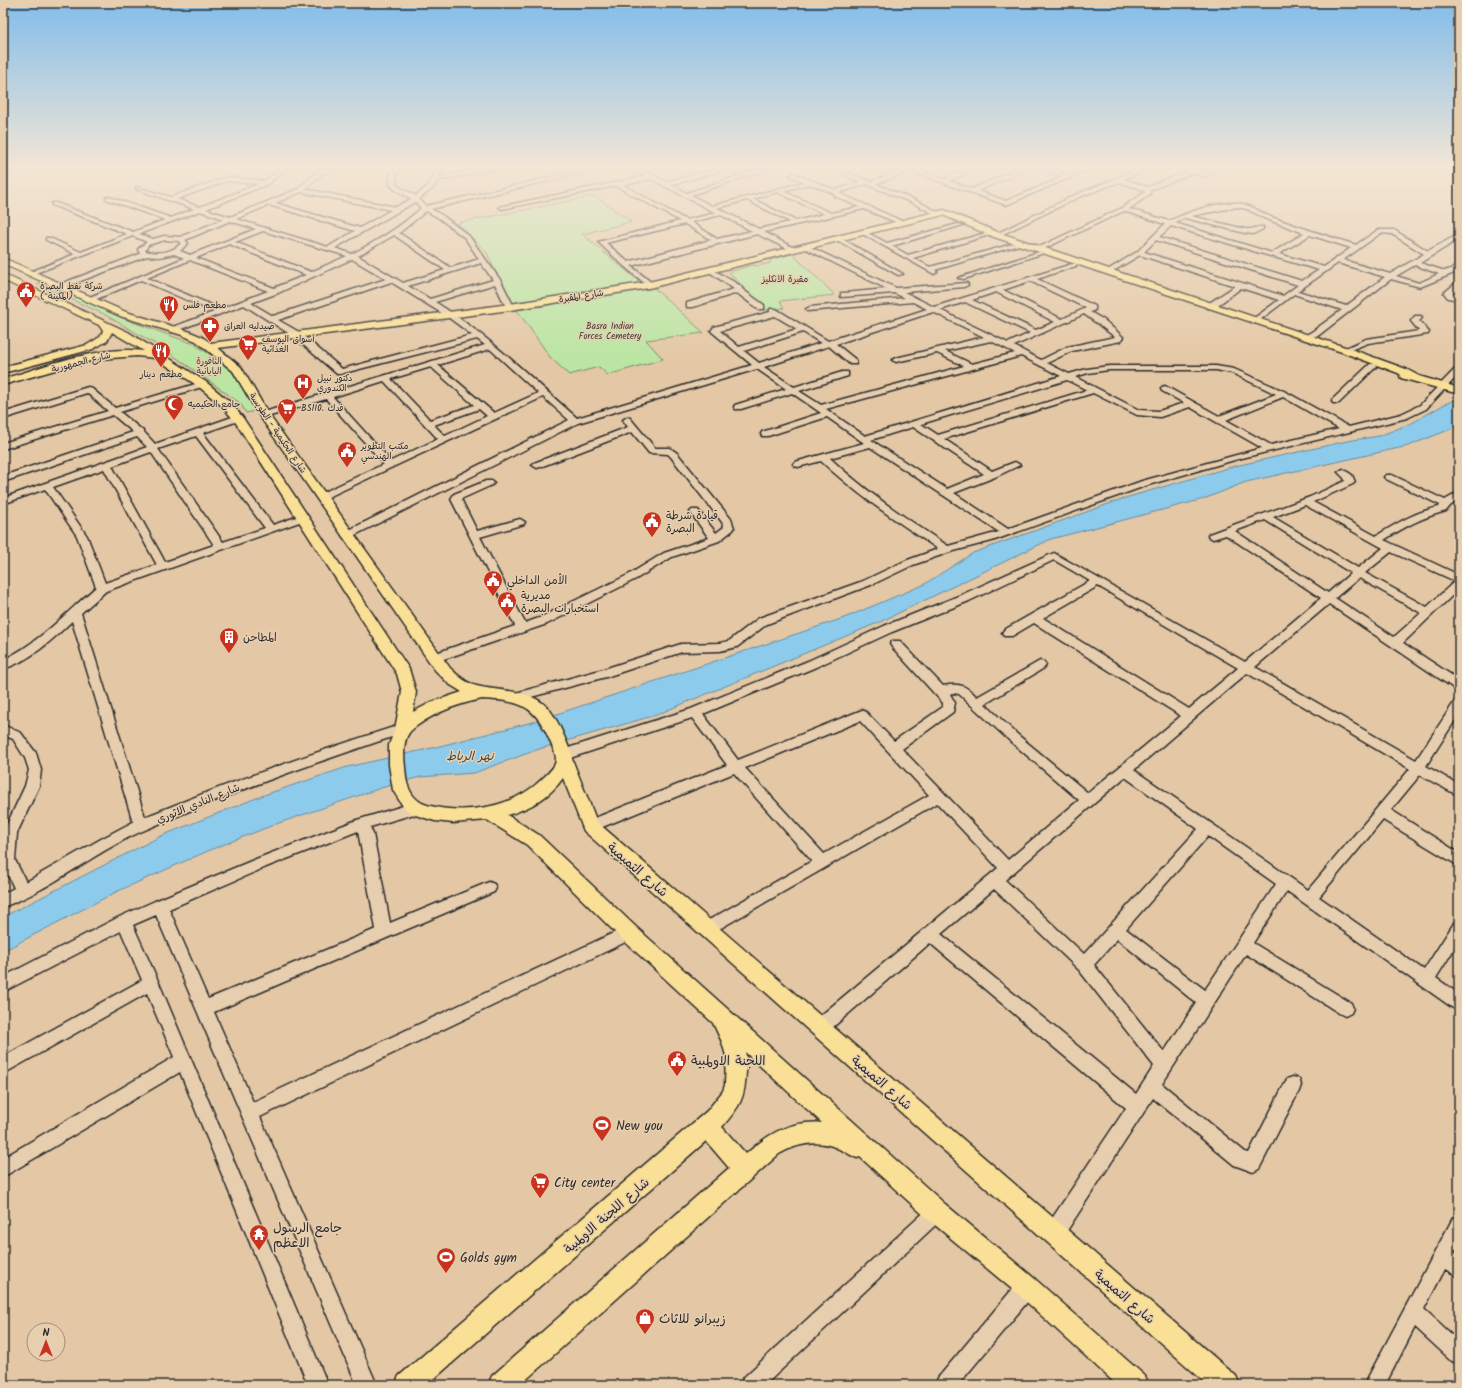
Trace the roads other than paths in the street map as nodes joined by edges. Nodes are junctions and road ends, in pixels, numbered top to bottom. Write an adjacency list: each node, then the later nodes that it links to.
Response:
1 (134, 234): 33 (street); 46 (street)
2 (194, 234): 32 (street)
3 (250, 234): 35 (street)
4 (282, 234): 41 (street)
5 (356, 234): 41 (street)
6 (395, 234): 50 (street)
7 (397, 234): 64 (street)
8 (462, 234): 53 (street)
9 (636, 234): 57 (street)
10 (705, 234): 34 (street)
11 (749, 234): 34 (street)
12 (761, 234): 42 (street)
13 (855, 234): 29 (main road, شارع المقبرة)
14 (866, 234): 37 (street)
15 (928, 234): 37 (street)
16 (983, 234): 26 (main road)
17 (994, 234): 27 (main road)
18 (1074, 234): 44 (street)
19 (1160, 234): 30 (street)
20 (1204, 234): 36 (street)
21 (1249, 234): 36 (street)
22 (1308, 234): 49 (street)
23 (1312, 234): 40 (street)
24 (1376, 234): 40 (street)
25 (1395, 234): 48 (street)
26 (986, 235): 38 (main road); 51 (street)
27 (997, 235): 44 (main road)
28 (1459, 236): 48 (street)
29 (837, 238): 39 (main road, شارع المقبرة); 70 (street)
30 (1156, 238): 45 (street); 81 (street)
31 (48, 239): 46 (street)
32 (181, 239): 33 (street); 43 (street)
33 (151, 241): 47 (street)
34 (716, 241): 57 (street)
35 (229, 242): 52 (street); 71 (street)
36 (1233, 243): 49 (street)
37 (888, 245): 51 (street)
38 (1016, 245): 44 (main road); 62 (street)
39 (804, 246): 42 (main road, شارع المقبرة); 88 (street)
40 (1356, 247): 54 (street)
41 (329, 249): 50 (street)
42 (792, 249): 65 (main road, شارع المقبرة)
43 (173, 251): 47 (street); 52 (street)
44 (1040, 251): 58 (main road); 66 (main road); 88 (street)
45 (1139, 253): 66 (street); 80 (street)
46 (81, 254): 67 (street)
47 (145, 254): 84 (street)
48 (1428, 254): 56 (street)
49 (1273, 255): 63 (street)
50 (353, 256): 71 (street); 76 (street)
51 (908, 257): 62 (street)
52 (190, 258): 75 (street); 87 (street)
53 (484, 260): 64 (street); 78 (street)
54 (1337, 260): 63 (street); 74 (street)
55 (3, 261): 59 (main road, شارع الحكيمية - الطويسة)
56 (1415, 263): 69 (street); 74 (street)
57 (626, 264): 79 (street)
58 (1074, 265): 77 (street); 89 (main road)
59 (16, 267): 61 (main road); 67 (main road, شارع الحكيمية - الطويسة)
60 (1459, 268): 69 (street)
61 (3, 269)
62 (929, 269): 68 (street)
63 (1324, 269): 81 (street)
64 (451, 270): 82 (street)
65 (710, 270): 79 (main road, شارع المقبرة); 85 (street)
66 (1108, 272): 89 (main road)
67 (30, 273): 84 (main road, شارع الحكيمية - الطويسة)
68 (936, 273)
69 (1448, 273): 72 (street); 74 (street)
70 (900, 274)
71 (312, 275): 87 (street)
72 (1459, 275)
73 (3, 277): 112 (main road)
74 (1390, 277): 103 (street)
75 (141, 278): 93 (street); 106 (street)
76 (393, 279): 82 (street); 110 (street)
77 (1031, 279): 86 (street); 107 (street)
78 (497, 281): 97 (street); 101 (street)
79 (649, 284): 101 (main road, شارع المقبرة)
80 (1240, 284): 94 (street); 100 (street)
81 (1303, 284): 90 (street)
82 (403, 285): 97 (street)
83 (1459, 285): 92 (street)
84 (59, 286): 93 (main road, شارع الحكيمية - الطويسة)
85 (738, 290): 99 (street); 102 (street)
86 (997, 290): 96 (street); 113 (street)
87 (275, 291): 98 (street)
88 (896, 291): 91 (street); 95 (street)
89 (1158, 291): 100 (main road); 137 (main road)
90 (1294, 292): 94 (street); 103 (street)
91 (844, 295)
92 (1459, 298)
93 (89, 299): 114 (main road, شارع الحكيمية - الطويسة)
94 (1284, 299): 111 (street)
95 (914, 300): 104 (street); 105 (street)
96 (966, 300): 105 (street); 116 (street)
97 (429, 302): 108 (street)
98 (246, 303): 106 (street); 110 (street)
99 (690, 305)
100 (1211, 306): 111 (main road)
101 (510, 307): 108 (main road, شارع المقبرة)
102 (761, 307)
103 (1347, 308): 119 (street)
104 (810, 309)
105 (934, 310): 120 (street); 121 (street)
106 (221, 312): 114 (street)
107 (1085, 312): 113 (street); 134 (street)
108 (451, 315): 117 (main road, شارع المقبرة); 118 (street)
109 (1418, 318): 127 (street)
110 (272, 319): 117 (street)
111 (1256, 321): 119 (main road)
112 (101, 322): 125 (main road, شارع الجمهورية); 130 (main road)
113 (1062, 322): 116 (street)
114 (173, 330): 122 (main road, شارع الحكيمية - الطويسة)
115 (802, 330): 121 (street); 126 (street); 126 (street)
116 (1036, 333): 124 (street)
117 (296, 334): 118 (street); 122 (main road, شارع المقبرة)
118 (478, 336): 123 (street)
119 (1307, 337): 127 (main road)
120 (992, 338): 124 (street); 128 (street)
121 (829, 344): 133 (street); 136 (street)
122 (211, 346): 161 (main road, شارع الحكيمية - الطويسة)
123 (491, 346): 135 (street); 151 (street)
124 (1007, 346): 129 (street)
125 (81, 350): 131 (main road); 139 (main road, شارع الجمهورية)
126 (738, 350): 136 (street)
127 (1345, 350): 144 (main road)
128 (939, 351): 132 (street); 138 (street)
129 (1022, 353): 134 (street); 138 (street)
130 (160, 356): 131 (main road, شارع الجمهورية); 146 (main road)
131 (88, 358): 145 (main road, شارع الجمهورية)
132 (896, 360)
133 (853, 362)
134 (1040, 363): 143 (street)
135 (433, 364): 142 (street); 156 (street)
136 (758, 366): 149 (street); 166 (street)
137 (1373, 366): 144 (main road); 154 (street)
138 (972, 367): 158 (street)
139 (3, 370)
140 (1459, 370): 147 (street)
141 (845, 374): 149 (street)
142 (385, 378): 153 (street); 168 (street)
143 (1068, 378): 150 (street); 152 (street); 167 (street)
144 (1415, 378): 147 (main road)
145 (3, 382)
146 (202, 384): 159 (street); 164 (main road)
147 (1450, 388): 169 (street)
148 (1165, 389): 155 (street)
149 (794, 390): 157 (street); 158 (street)
150 (1094, 390): 155 (street); 173 (street)
151 (544, 393): 163 (street); 166 (street)
152 (1283, 394): 165 (street); 169 (street)
153 (328, 396): 161 (street); 189 (street)
154 (1336, 401)
155 (1190, 404): 165 (street)
156 (480, 406): 163 (street); 168 (street)
157 (738, 407)
158 (820, 408): 160 (street)
159 (112, 412): 162 (street); 170 (street); 178 (street)
160 (828, 414): 172 (street); 174 (street)
161 (264, 415): 177 (main road, شارع الحكيمية - الطويسة)
162 (3, 416)
163 (493, 417): 175 (street)
164 (238, 418): 171 (street); 181 (main road)
165 (1220, 419): 180 (street)
166 (575, 421): 209 (street)
167 (913, 423): 173 (street); 174 (street)
168 (428, 424): 175 (street)
169 (1346, 429): 180 (street)
170 (140, 432): 179 (street); 193 (street)
171 (198, 432): 179 (street); 206 (street)
172 (765, 434)
173 (938, 438): 191 (street)
174 (864, 439): 176 (street)
175 (444, 440): 189 (street)
176 (872, 444): 182 (street); 196 (street)
177 (284, 445): 181 (main road); 183 (main road, شارع الحكيمية - الطويسة)
178 (3, 446)
179 (153, 448): 184 (street); 214 (street)
180 (1271, 449): 208 (street)
181 (260, 453): 188 (main road)
182 (823, 457): 185 (street); 216 (street)
183 (294, 458): 188 (main road); 198 (main road, شارع الحكيمية - الطويسة)
184 (106, 464): 195 (street); 219 (street)
185 (798, 464)
186 (537, 465): 212 (street)
187 (1015, 465): 191 (street)
188 (268, 466): 204 (main road)
189 (390, 466): 198 (street)
190 (1344, 472): 200 (street)
191 (992, 475): 196 (street)
192 (1389, 476): 201 (street)
193 (3, 479)
194 (489, 483): 210 (street)
195 (48, 485): 199 (street); 224 (street)
196 (946, 493): 208 (street)
197 (1459, 495): 201 (street)
198 (321, 497): 209 (main road, شارع الحكيمية - الطويسة)
199 (3, 501)
200 (1306, 502): 203 (street); 213 (street)
201 (1446, 504): 213 (street)
202 (695, 512): 212 (street)
203 (1266, 517): 207 (street); 220 (street)
204 (302, 518): 206 (street); 245 (main road)
205 (520, 522): 210 (street)
206 (271, 529): 214 (street)
207 (1228, 531): 211 (street); 225 (street)
208 (1006, 532): 216 (street)
209 (347, 535): 233 (main road, شارع الحكيمية - الطويسة)
210 (475, 535): 229 (street)
211 (1213, 536)
212 (715, 539): 218 (street)
213 (1376, 540): 215 (street)
214 (221, 547): 219 (street)
215 (1390, 548): 220 (street); 221 (street)
216 (946, 550): 240 (street)
217 (652, 551): 218 (street)
218 (656, 562): 229 (street)
219 (163, 567): 224 (street)
220 (1358, 573): 225 (street); 226 (street)
221 (1459, 579)
222 (1097, 582): 228 (street); 236 (street); 243 (street)
223 (1459, 583): 226 (street)
224 (102, 588): 227 (street)
225 (1329, 598): 231 (street); 236 (street)
226 (1428, 612): 231 (street)
227 (75, 613): 234 (street); 259 (street)
228 (1035, 618): 230 (street); 244 (street)
229 (522, 628): 233 (street)
230 (1008, 633)
231 (1395, 643): 237 (street)
232 (896, 644): 238 (street)
233 (434, 658): 239 (main road, شارع الحكيمية - الطويسة)
234 (3, 665)
235 (1040, 665): 241 (street)
236 (1246, 668): 244 (street); 250 (street)
237 (1459, 686)
238 (941, 691): 241 (street); 247 (street)
239 (482, 693): 240 (main road); 245 (main road)
240 (516, 697): 248 (main road, شارع التميمية)
241 (976, 703): 254 (street)
242 (1459, 704): 250 (street)
243 (695, 712): 248 (street); 249 (street)
244 (1189, 715): 251 (street)
245 (403, 729): 255 (main road); 259 (street, شارع النادي الاثوري)
246 (3, 730): 268 (street)
247 (894, 748): 249 (street); 253 (street)
248 (563, 754): 257 (main road); 260 (main road, شارع التميمية)
249 (736, 767): 260 (street); 263 (street)
250 (1418, 768): 252 (street); 256 (street)
251 (1124, 770): 254 (street); 261 (street)
252 (1459, 791)
253 (939, 796): 263 (street); 264 (street)
254 (1088, 800): 264 (street)
255 (416, 808): 257 (main road); 258 (street)
256 (1382, 812): 262 (street); 269 (street)
257 (489, 813): 277 (main road)
258 (362, 824): 271 (street); 276 (street)
259 (141, 826): 268 (street, شارع النادي الاثوري)
260 (590, 826): 274 (main road, شارع التميمية)
261 (1208, 828): 266 (street); 275 (street)
262 (1459, 860)
263 (822, 862): 274 (street)
264 (1007, 868): 265 (street)
265 (995, 880): 278 (street); 280 (street)
266 (1285, 882): 269 (street); 279 (street)
267 (489, 888): 276 (street)
268 (23, 891): 270 (street, شارع النادي الاثوري)
269 (1310, 899): 281 (street)
270 (3, 900)
271 (160, 906): 272 (street); 286 (street)
272 (124, 922): 282 (street); 283 (street)
273 (1459, 928): 281 (street)
274 (707, 929): 289 (main road, شارع التميمية)
275 (1116, 930): 280 (street); 284 (street)
276 (384, 932): 286 (street)
277 (629, 933): 288 (main road); 296 (street)
278 (930, 934): 289 (street); 295 (street)
279 (1244, 945): 284 (street); 287 (street)
280 (1084, 965): 291 (street)
281 (1426, 980): 285 (street)
282 (151, 983): 290 (street); 292 (street)
283 (3, 985)
284 (1206, 1001): 291 (street)
285 (1459, 1003)
286 (204, 1008): 296 (street)
287 (1345, 1008)
288 (718, 1014): 297 (main road, شارع اللجنة الاولمبية); 300 (main road)
289 (819, 1028): 303 (main road, شارع التميمية)
290 (183, 1060): 298 (street); 310 (street)
291 (1164, 1065): 294 (street)
292 (3, 1066)
293 (1293, 1085): 294 (street)
294 (1151, 1086): 295 (street)
295 (1138, 1106): 303 (street)
296 (249, 1112): 311 (street)
297 (708, 1127): 299 (main road); 312 (main road, شارع اللجنة الاولمبية)
298 (3, 1168)
299 (745, 1170): 300 (main road); 309 (main road)
300 (892, 1170): 301 (main road)
301 (937, 1212): 306 (main road); 313 (street)
302 (1459, 1224): 304 (street)
303 (1054, 1233): 316 (main road, شارع التميمية)
304 (1443, 1255): 305 (street); 307 (street)
305 (1459, 1268)
306 (1027, 1287): 314 (street); 315 (main road)
307 (1413, 1312): 308 (street); 317 (street)
308 (1459, 1354)
309 (513, 1381)
310 (318, 1385)
311 (367, 1385)
312 (408, 1385)
313 (750, 1385)
314 (945, 1385)
315 (1136, 1385)
316 (1227, 1385)
317 (1374, 1385)

